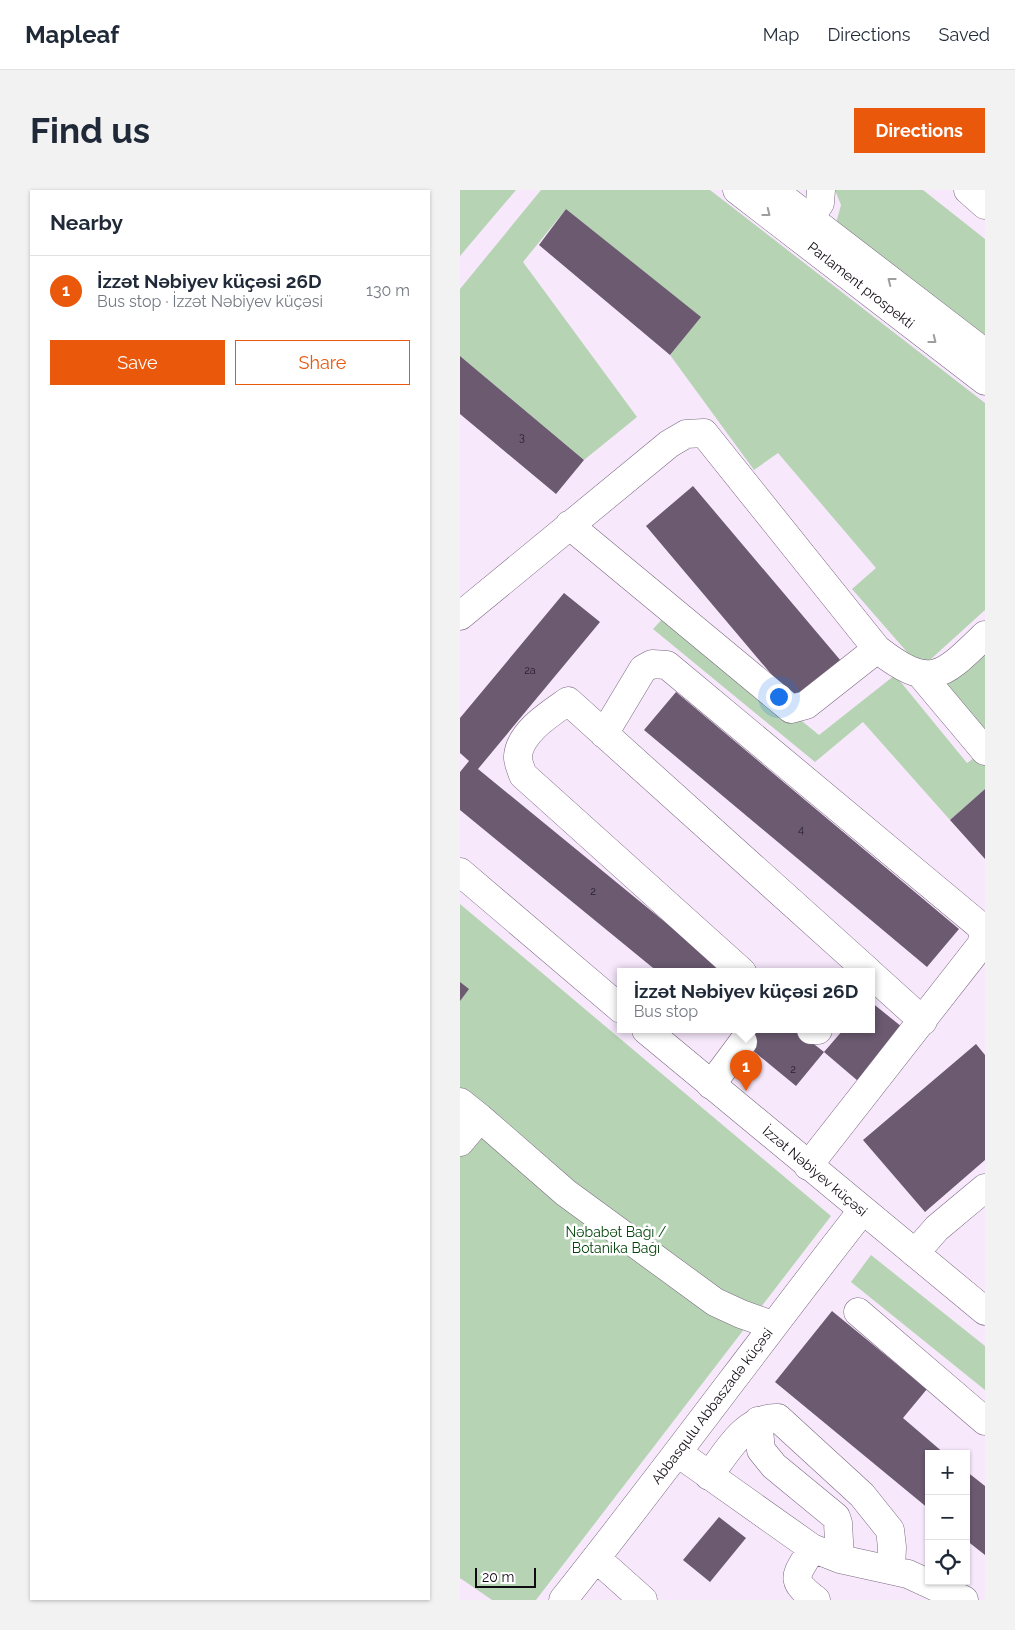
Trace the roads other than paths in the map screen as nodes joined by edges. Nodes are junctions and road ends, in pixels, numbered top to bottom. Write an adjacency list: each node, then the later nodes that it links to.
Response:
1 (737, 190): 6 (main road, Parlament prospekti, one-way to 6)
2 (773, 190): 6 (main road, Parlament prospekti)
3 (822, 190): 6 (main road)
4 (968, 190): 5 (main road)
5 (985, 204)
6 (804, 227): 7 (main road, Parlament prospekti, one-way to 6); 8 (main road, Parlament prospekti, one-way to 8)
7 (985, 353)
8 (985, 381)
9 (569, 525): 10 (main road); 12 (main road); 12 (main road)
10 (460, 616)
11 (985, 635): 13 (main road)
12 (877, 649): 13 (main road)
13 (922, 676): 15 (main road)
14 (604, 734): 17 (main road); 18 (main road); 21 (main road)
15 (985, 751)
16 (460, 872): 20 (main road)
17 (738, 968)
18 (864, 968)
19 (875, 978): 21 (main road)
20 (617, 1006)
21 (923, 1021): 27 (main road)
22 (650, 1033): 24 (main road, İzzət Nəbiyev küçəsi)
23 (743, 1042): 24 (main road)
24 (711, 1085): 27 (main road, İzzət Nəbiyev küçəsi)
25 (470, 1110): 26 (main road); 33 (main road)
26 (460, 1142)
27 (808, 1166): 29 (main road, İzzət Nəbiyev küçəsi)
28 (985, 1188): 30 (main road)
29 (862, 1211): 30 (main road, İzzət Nəbiyev küçəsi); 33 (main road, Abbasqulu Abbaszadə küçəsi)
30 (915, 1253): 31 (main road, İzzət Nəbiyev küçəsi)
31 (985, 1311)
32 (858, 1312): 35 (main road)
33 (772, 1325): 36 (main road, Abbasqulu Abbaszadə küçəsi)
34 (758, 1421): 37 (main road); 40 (main road); 41 (main road)
35 (985, 1421)
36 (678, 1453): 37 (main road); 39 (main road, Abbasqulu Abbaszadə küçəsi)
37 (709, 1476): 38 (main road)
38 (812, 1548): 40 (main road); 45 (main road)
39 (596, 1558): 43 (main road, Abbasqulu Abbaszadə küçəsi); 44 (main road)
40 (840, 1559): 41 (main road)
41 (891, 1569): 42 (main road)
42 (951, 1597)
43 (563, 1600)
44 (643, 1600)
45 (816, 1600)

